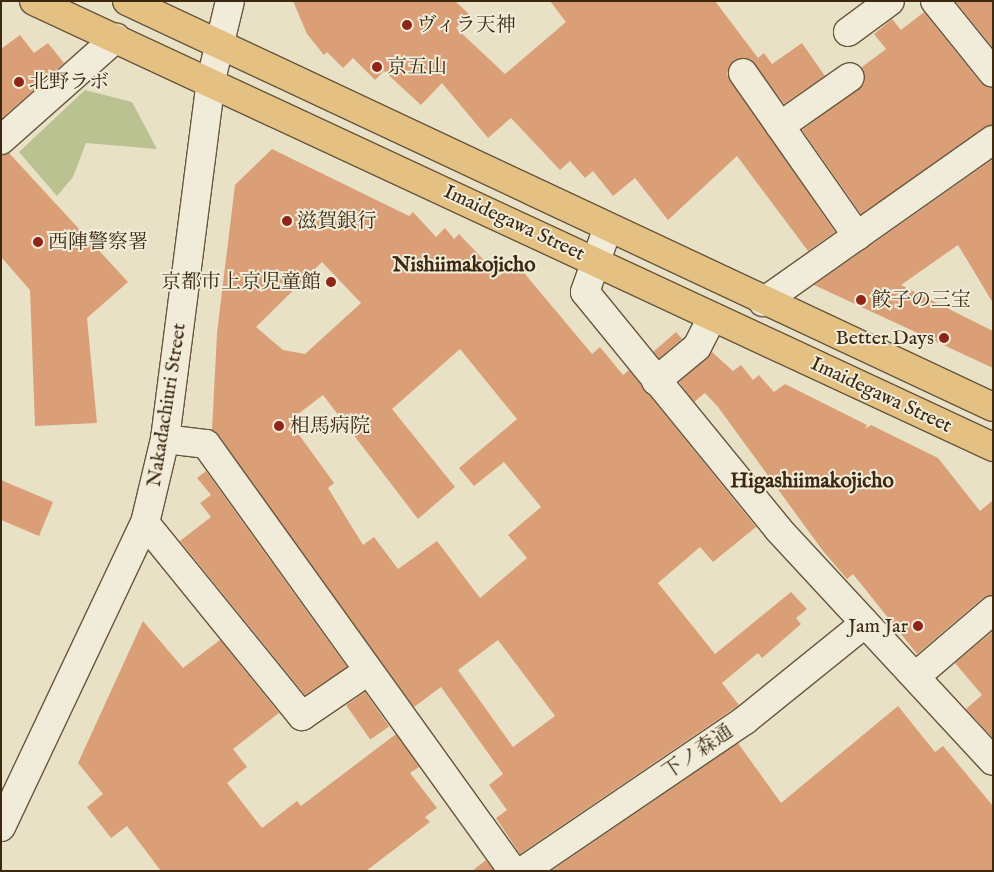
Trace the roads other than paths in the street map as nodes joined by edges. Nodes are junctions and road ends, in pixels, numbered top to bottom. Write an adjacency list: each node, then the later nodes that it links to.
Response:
1 (34, 1): 7 (main road, Imaidegawa Street)
2 (127, 1): 8 (main road, Imaidegawa Street)
3 (230, 1): 8 (street, Nakadachiuri Street)
4 (890, 1): 6 (street)
5 (935, 1): 9 (street)
6 (848, 32)
7 (116, 38): 12 (main road, Imaidegawa Street); 14 (street)
8 (218, 43): 12 (street, Nakadachiuri Street); 16 (main road, Imaidegawa Street)
9 (993, 73)
10 (743, 74): 13 (street)
11 (850, 77): 13 (street)
12 (211, 80): 18 (main road, Imaidegawa Street); 23 (street, Nakadachiuri Street)
13 (780, 126): 17 (street)
14 (1, 140)
15 (993, 140): 17 (street)
16 (608, 227): 18 (street); 19 (main road, Imaidegawa Street)
17 (857, 236): 19 (street)
18 (596, 262): 20 (main road, Imaidegawa Street); 21 (street)
19 (763, 302): 22 (main road, Imaidegawa Street)
20 (712, 316): 21 (street); 24 (main road, Imaidegawa Street)
21 (656, 381): 27 (street)
22 (993, 407)
23 (166, 439): 25 (street, Nakadachiuri Street); 28 (street)
24 (993, 447)
25 (145, 523): 28 (street); 31 (street, Nakadachiuri Street)
26 (993, 610): 29 (street)
27 (866, 623): 29 (street); 33 (street, 下ノ森通)
28 (368, 671): 32 (street)
29 (916, 676): 30 (street)
30 (993, 761)
31 (1, 827)
32 (513, 871)
33 (523, 871)

